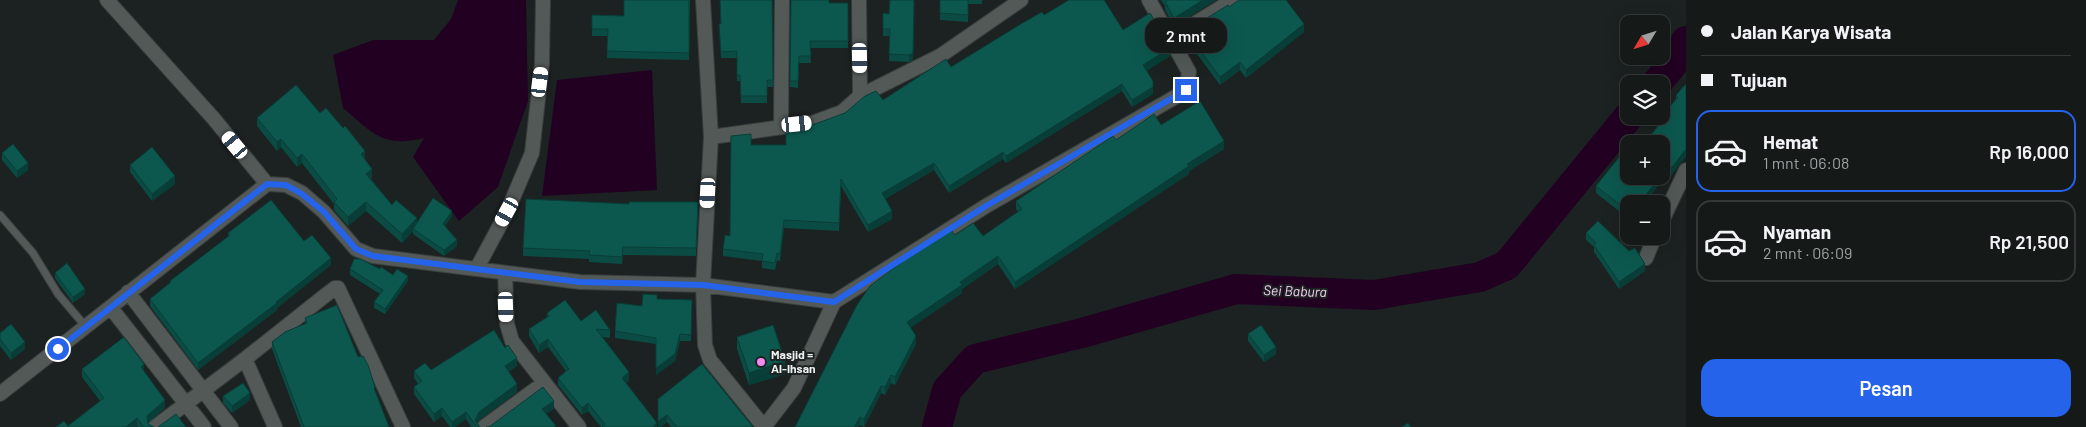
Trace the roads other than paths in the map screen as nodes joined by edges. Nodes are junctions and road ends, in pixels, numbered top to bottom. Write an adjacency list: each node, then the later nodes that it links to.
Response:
1 (107, 0): 14 (street)
2 (543, 0): 19 (street)
3 (703, 0): 12 (street)
4 (782, 0): 11 (street)
5 (859, 0): 10 (street)
6 (1149, 0): 9 (street)
7 (1233, 0): 9 (street)
8 (1015, 1): 10 (street)
9 (1171, 38): 23 (street)
10 (860, 96): 11 (street)
11 (781, 126): 12 (street)
12 (711, 137): 21 (street)
13 (1686, 170): 15 (street)
14 (267, 184): 19 (street); 22 (street)
15 (1670, 204)
16 (0, 215): 25 (lane)
17 (1652, 245): 18 (street)
18 (1646, 258)
19 (476, 268): 20 (street)
20 (505, 273): 21 (street); 27 (street)
21 (703, 285): 23 (street); 38 (street)
22 (128, 292): 24 (street); 28 (street)
23 (834, 302): 38 (street)
24 (110, 308): 25 (street); 30 (street)
25 (86, 327): 29 (street)
26 (245, 359): 28 (street); 34 (street); 35 (street)
27 (544, 382): 36 (street); 37 (street)
28 (204, 390): 30 (street); 33 (street)
29 (0, 394)
30 (187, 404): 31 (street); 32 (street)
31 (155, 427)
32 (204, 427)
33 (231, 427)
34 (275, 427)
35 (403, 427)
36 (484, 427)
37 (579, 427)
38 (764, 427)

